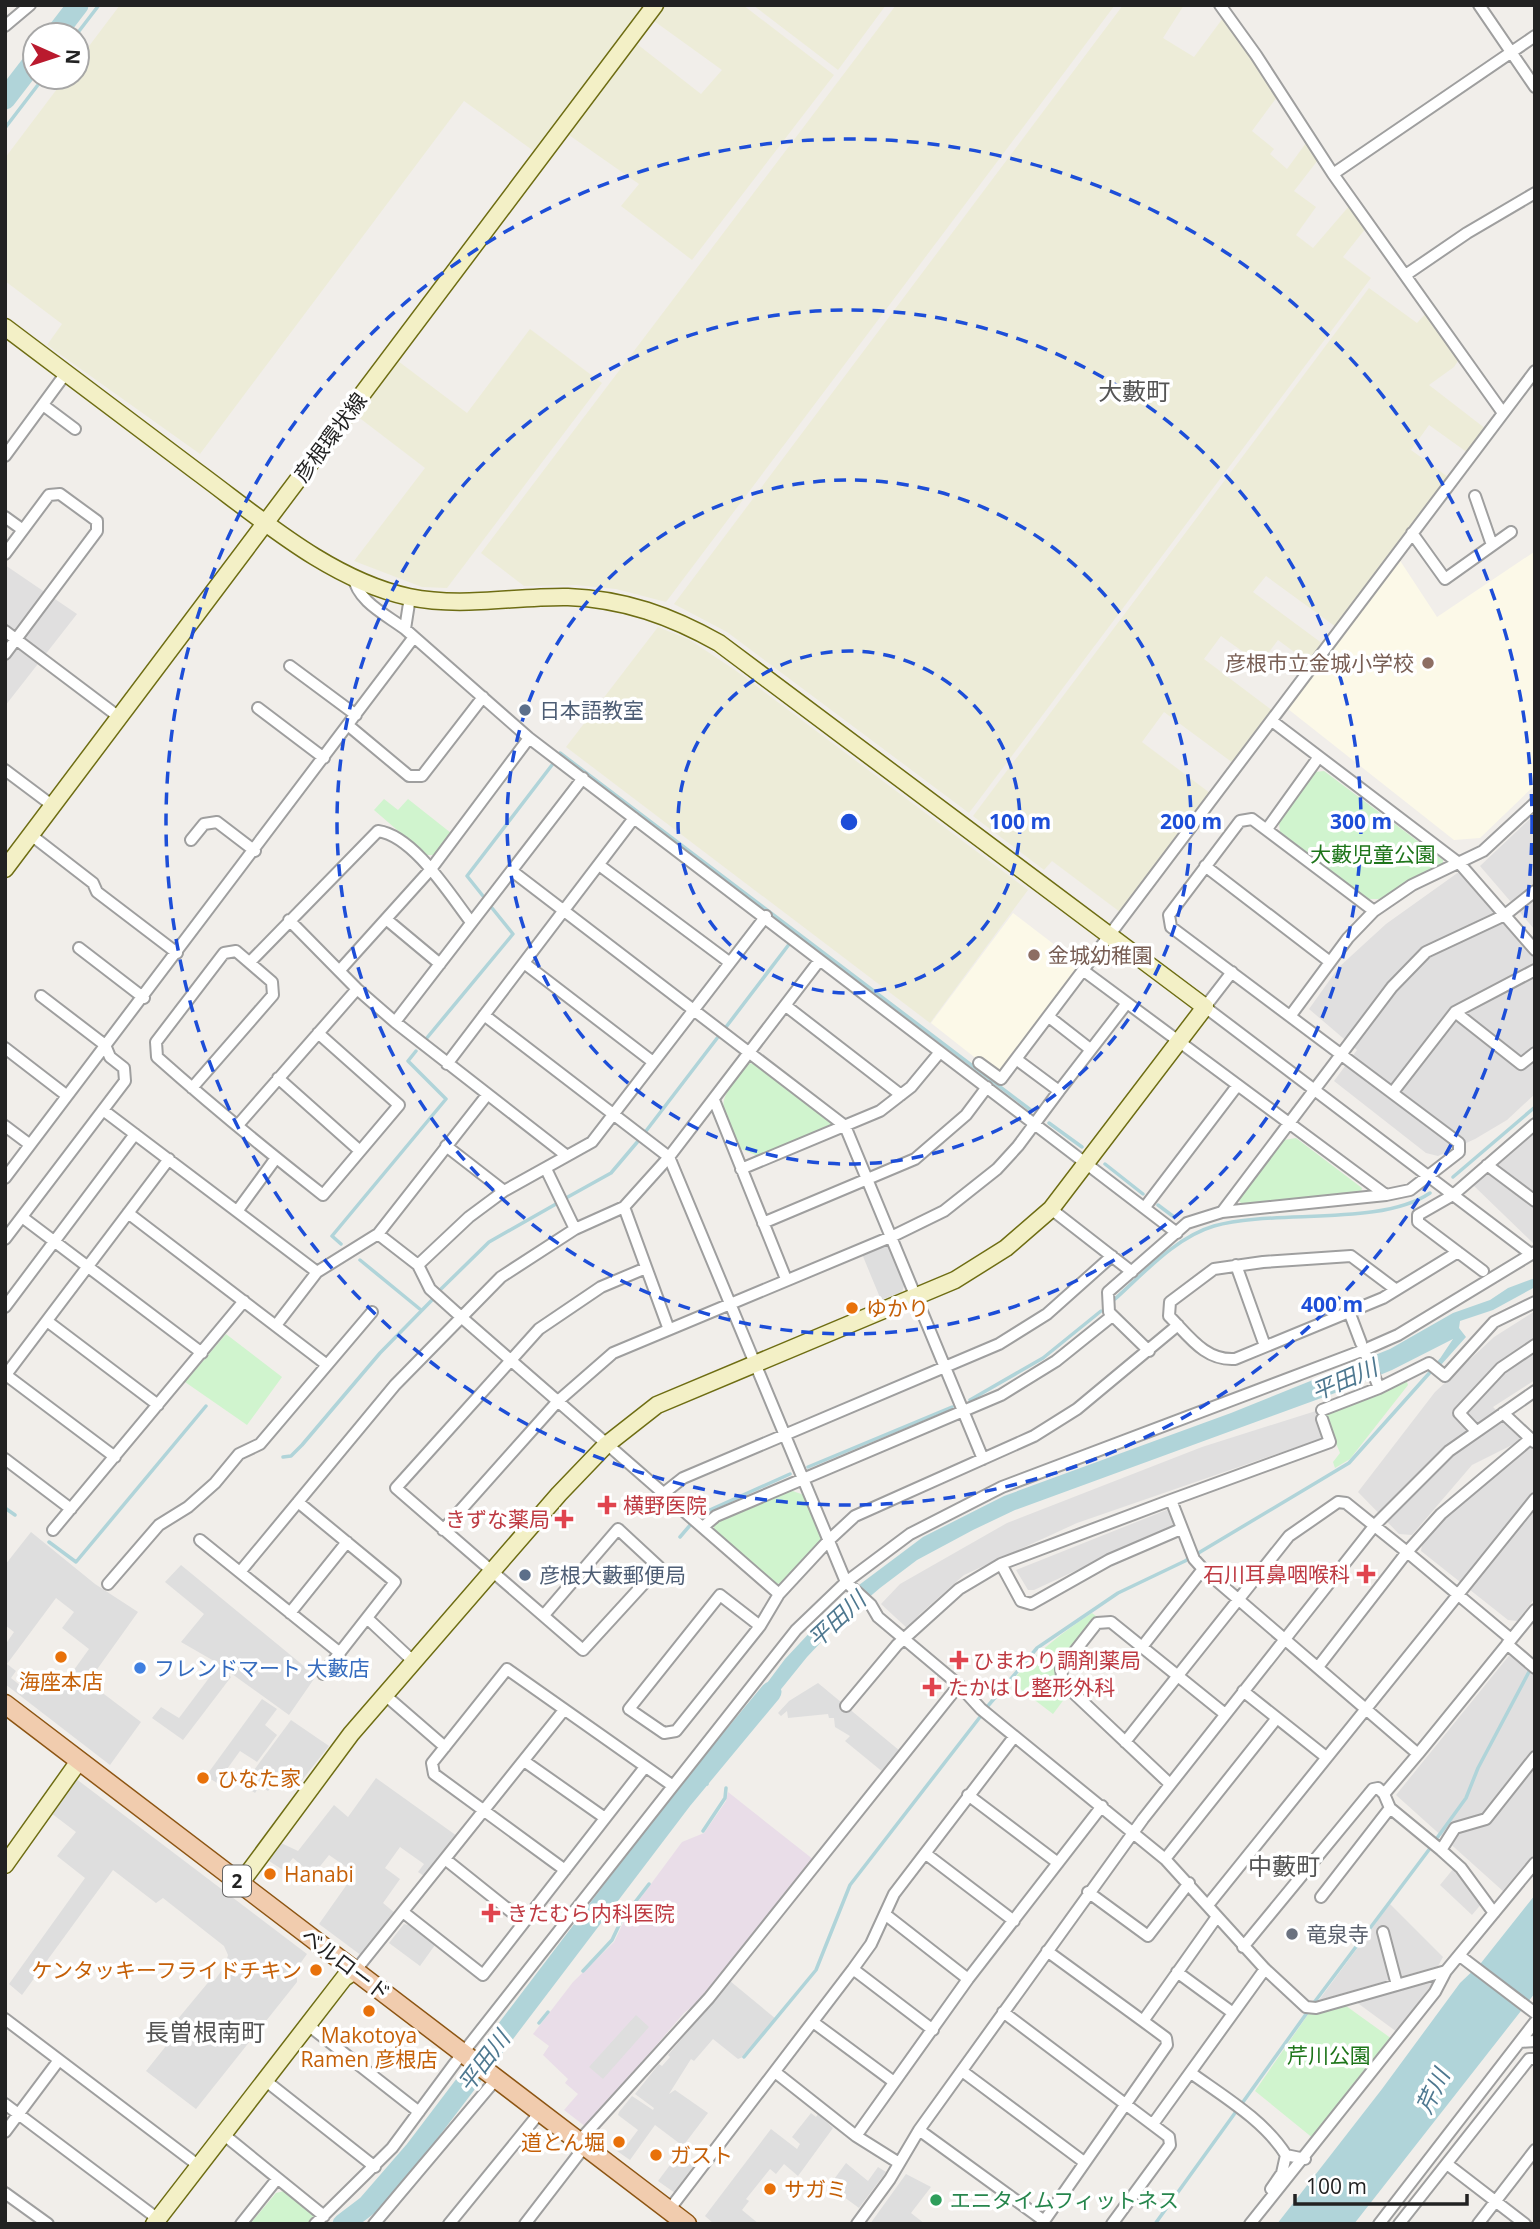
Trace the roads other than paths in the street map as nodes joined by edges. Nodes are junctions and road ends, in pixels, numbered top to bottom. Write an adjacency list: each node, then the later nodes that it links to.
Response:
1 (30, 5): 5 (street)
2 (655, 5): 21 (street, 彦根環状線)
3 (1220, 5): 9 (street)
4 (1479, 5): 7 (street)
5 (5, 26)
6 (1535, 36): 7 (street)
7 (1511, 51): 8 (street); 9 (street)
8 (1535, 87)
9 (1333, 174): 11 (street)
10 (1535, 193): 11 (street)
11 (1407, 274): 16 (street)
12 (5, 327): 14 (street)
13 (1535, 371): 16 (street)
14 (66, 373): 15 (street); 21 (street)
15 (43, 405): 17 (street); 18 (street)
16 (1503, 413): 24 (street)
17 (75, 429)
18 (5, 456)
19 (1475, 496): 25 (street)
20 (5, 517): 22 (street)
21 (265, 522): 27 (street); 38 (street, 彦根環状線)
22 (23, 530): 26 (street); 32 (street)
23 (1511, 532): 25 (street)
24 (1412, 533): 25 (street); 39 (street)
25 (1492, 545)
26 (5, 554)
27 (353, 576): 28 (street); 29 (street)
28 (410, 597): 29 (street); 67 (street)
29 (405, 629): 31 (street)
30 (5, 631): 32 (street)
31 (414, 637): 35 (street); 37 (street)
32 (16, 639): 33 (street); 38 (street)
33 (5, 654)
34 (290, 666): 37 (street)
35 (483, 696): 40 (street); 41 (street)
36 (258, 708): 42 (street)
37 (356, 715): 40 (street)
38 (119, 717): 47 (street, 彦根環状線)
39 (1272, 721): 43 (street); 67 (street)
40 (349, 726): 42 (street)
41 (529, 738): 45 (street); 57 (street)
42 (324, 758): 52 (street)
43 (1318, 758): 49 (street); 53 (street)
44 (5, 770): 47 (street)
45 (583, 778): 48 (street); 58 (street)
46 (1535, 803): 53 (street)
47 (53, 806): 50 (street, 彦根環状線)
48 (634, 818): 54 (street); 63 (street)
49 (1267, 829): 55 (street); 61 (street)
50 (31, 835): 56 (street, 彦根環状線); 70 (street)
51 (191, 840): 52 (street)
52 (255, 851): 70 (street)
53 (1460, 864): 61 (street); 62 (street)
54 (599, 865): 60 (street); 74 (street)
55 (1205, 866): 72 (street); 80 (street)
56 (5, 869)
57 (431, 869): 64 (street); 65 (street); 66 (street)
58 (512, 871): 60 (street); 66 (street)
59 (1535, 891): 62 (street)
60 (563, 911): 76 (street); 87 (street)
61 (1374, 911): 72 (street)
62 (1505, 915): 69 (street); 101 (street)
63 (766, 916): 71 (street); 74 (street)
64 (387, 919): 75 (street); 77 (street)
65 (289, 920): 73 (street); 77 (street)
66 (471, 922): 75 (street)
67 (1109, 935): 79 (street); 86 (street)
68 (79, 948): 83 (street)
69 (1535, 950)
70 (177, 953): 83 (street)
71 (819, 961): 85 (street); 98 (street)
72 (1330, 961): 90 (street)
73 (250, 962): 109 (street); 109 (street)
74 (729, 962): 87 (street)
75 (440, 964): 92 (street)
76 (524, 964): 89 (street); 103 (street)
77 (340, 970): 81 (street)
78 (1535, 970): 88 (street)
79 (1084, 971): 84 (street); 91 (street)
80 (1231, 972): 86 (street); 90 (street)
81 (357, 989): 92 (street); 93 (street)
82 (41, 996): 95 (street)
83 (144, 998): 95 (street)
84 (1127, 1003): 94 (street); 97 (street)
85 (786, 1006): 99 (street); 114 (street)
86 (1205, 1007): 94 (street); 110 (street)
87 (693, 1010): 99 (street); 103 (street)
88 (1455, 1012): 100 (street); 112 (street)
89 (484, 1015): 105 (street); 118 (street)
90 (1291, 1015): 101 (street)
91 (1049, 1017): 97 (street); 102 (street)
92 (395, 1022): 105 (street)
93 (317, 1033): 106 (street); 128 (street)
94 (1180, 1042): 107 (street); 133 (street)
95 (105, 1045): 113 (street); 117 (street)
96 (5, 1048): 113 (street)
97 (1090, 1049): 111 (street)
98 (940, 1052): 108 (street); 114 (street)
99 (749, 1053): 116 (street); 124 (street)
100 (1535, 1053)
101 (1341, 1055): 110 (street); 112 (street)
102 (1016, 1059): 104 (street); 111 (street)
103 (653, 1062): 118 (street)
104 (979, 1063)
105 (447, 1064): 115 (street)
106 (278, 1078): 122 (street); 128 (street)
107 (1237, 1086): 120 (street); 145 (street)
108 (987, 1087): 119 (street); 139 (street)
109 (192, 1088): 122 (street)
110 (1316, 1089): 120 (street); 137 (street)
111 (1059, 1091): 119 (street)
112 (1393, 1092): 137 (street)
113 (66, 1095): 126 (street)
114 (901, 1095): 124 (street)
115 (487, 1096): 127 (street); 129 (street)
116 (714, 1100): 130 (street); 136 (street)
117 (103, 1110): 125 (street); 150 (street)
118 (614, 1114): 129 (street); 130 (street)
119 (1035, 1124): 133 (street); 155 (street)
120 (1289, 1124): 141 (street); 148 (street)
121 (1535, 1124): 134 (street)
122 (238, 1125): 131 (street)
123 (5, 1126): 126 (street)
124 (845, 1126): 136 (street); 139 (street)
125 (135, 1134): 132 (street); 157 (street)
126 (29, 1144): 138 (street)
127 (446, 1146): 140 (street); 154 (street)
128 (360, 1151): 131 (street)
129 (567, 1156): 135 (street)
130 (669, 1157): 144 (street); 173 (street)
131 (276, 1158): 147 (street)
132 (169, 1159): 147 (street); 149 (street)
133 (1088, 1163): 145 (street); 146 (street)
134 (1487, 1165): 142 (street); 143 (street)
135 (546, 1169): 140 (street); 152 (street)
136 (741, 1169): 151 (street)
137 (1428, 1175): 141 (street); 142 (street)
138 (5, 1178)
139 (869, 1180): 151 (street); 155 (street)
140 (504, 1191): 161 (street)
141 (1386, 1195): 148 (street)
142 (1453, 1195): 158 (street); 159 (street)
143 (1535, 1201)
144 (625, 1207): 152 (street); 164 (street)
145 (1145, 1207): 153 (street)
146 (1051, 1209): 160 (street); 170 (street)
147 (237, 1210): 166 (street)
148 (1222, 1212): 153 (street)
149 (128, 1213): 163 (street); 171 (street)
150 (22, 1217): 156 (street); 157 (street)
151 (764, 1223): 168 (street)
152 (575, 1229): 177 (street)
153 (1177, 1233): 167 (street)
154 (378, 1234): 161 (street); 166 (street)
155 (892, 1236): 168 (street); 170 (street)
156 (5, 1239)
157 (54, 1242): 163 (street); 174 (street)
158 (1458, 1252): 165 (street); 169 (street)
159 (1533, 1253): 185 (street)
160 (1112, 1256): 167 (street); 191 (street)
161 (418, 1265): 177 (street)
162 (1237, 1265): 169 (street); 181 (street); 184 (street)
163 (88, 1267): 179 (street); 187 (street)
164 (646, 1268): 182 (street); 188 (street)
165 (1483, 1271)
166 (317, 1272): 180 (street)
167 (1132, 1272): 178 (street)
168 (786, 1279): 173 (street)
169 (1395, 1289): 176 (street)
170 (917, 1297): 189 (street); 191 (street)
171 (244, 1301): 180 (street); 187 (street)
172 (1535, 1302): 193 (street)
173 (731, 1303): 182 (street); 189 (street)
174 (5, 1307)
175 (372, 1312): 190 (street)
176 (1350, 1314): 184 (street); 185 (street)
177 (460, 1316): 188 (street); 210 (street)
178 (1112, 1316): 186 (street); 197 (street)
179 (47, 1321): 192 (street); 196 (street)
180 (277, 1324): 190 (street)
181 (1178, 1325): 184 (street); 186 (street)
182 (668, 1328): 195 (street)
183 (1535, 1345): 199 (street)
184 (1265, 1346)
185 (1363, 1349): 193 (street); 225 (street)
186 (1149, 1351): 205 (street)
187 (202, 1353): 196 (street)
188 (509, 1358): 195 (street); 216 (street)
189 (755, 1364): 200 (street); 202 (street)
190 (327, 1365): 226 (street)
191 (945, 1369): 197 (street); 200 (street)
192 (6, 1375): 203 (street)
193 (1378, 1386): 209 (street)
194 (1535, 1391): 198 (street)
195 (558, 1401): 202 (street); 216 (street)
196 (158, 1405): 203 (street)
197 (964, 1412): 205 (street); 206 (street)
198 (1503, 1413): 199 (street); 201 (street)
199 (1476, 1431): 212 (street)
200 (785, 1435): 206 (street); 207 (street)
201 (1532, 1441): 220 (street)
202 (606, 1445): 207 (street); 224 (street)
203 (114, 1457): 211 (street)
204 (5, 1459): 211 (street)
205 (983, 1459): 218 (street)
206 (803, 1479): 213 (street); 218 (street)
207 (664, 1493): 213 (street)
208 (1535, 1499): 228 (street)
209 (1171, 1500): 214 (street); 221 (street)
210 (298, 1502): 219 (street); 223 (street)
211 (71, 1509): 215 (street)
212 (1375, 1525): 220 (street); 229 (street); 236 (street)
213 (704, 1527): 227 (street)
214 (1181, 1529): 221 (street); 222 (street)
215 (53, 1530)
216 (443, 1530): 224 (street)
217 (200, 1539): 223 (street)
218 (829, 1540): 225 (street); 227 (street)
219 (347, 1542): 231 (street); 233 (street)
220 (1407, 1552): 228 (street); 241 (street)
221 (1001, 1564): 235 (street)
222 (1203, 1569): 229 (street); 238 (street)
223 (240, 1572): 231 (street)
224 (494, 1572): 232 (street); 240 (street)
225 (848, 1583): 235 (street); 264 (street)
226 (108, 1585)
227 (779, 1594): 234 (street)
228 (1458, 1594): 237 (street); 250 (street)
229 (1240, 1599): 236 (street); 244 (street)
230 (1535, 1610): 237 (street)
231 (290, 1613): 239 (street)
232 (544, 1615): 232 (street)
233 (367, 1618): 239 (street); 240 (street)
234 (760, 1626): 234 (street)
235 (905, 1638): 245 (street); 249 (street)
236 (1286, 1640): 241 (street); 246 (street)
237 (1509, 1642): 242 (street); 257 (street)
238 (1142, 1647): 244 (street); 255 (street)
239 (340, 1653): 243 (street)
240 (414, 1662): 247 (street)
241 (1318, 1667): 250 (street)
242 (1535, 1668)
243 (323, 1674)
244 (1177, 1676): 252 (street); 255 (street)
245 (958, 1685): 254 (street); 331 (street)
246 (1243, 1691): 252 (street); 253 (street)
247 (385, 1695): 256 (street); 281 (street)
248 (5, 1704): 261 (main road, ベルロード / 2)
249 (846, 1706)
250 (1366, 1708): 257 (street); 258 (street)
251 (564, 1710): 256 (street); 260 (street); 262 (street)
252 (1225, 1714): 263 (street)
253 (1277, 1718): 258 (street); 275 (street)
254 (1014, 1737): 266 (street); 267 (street)
255 (1125, 1742): 263 (street)
256 (445, 1747): 269 (street)
257 (1418, 1754): 265 (street)
258 (1326, 1757): 284 (street)
259 (1535, 1757): 272 (street)
260 (524, 1760): 269 (street); 270 (street)
261 (79, 1761): 278 (street); 281 (main road, ベルロード / 2)
262 (645, 1767): 264 (street); 270 (street)
263 (1170, 1784): 271 (street)
264 (673, 1786): 312 (street)
265 (1384, 1794): 268 (street); 292 (street)
266 (968, 1795): 273 (street); 276 (street)
267 (1102, 1806): 271 (street); 276 (street)
268 (1391, 1808): 272 (street); 283 (street)
269 (484, 1810): 274 (street); 279 (street)
270 (605, 1818): 279 (street)
271 (1133, 1832): 275 (street); 282 (street)
272 (1441, 1850): 286 (street)
273 (926, 1854): 287 (street); 289 (street)
274 (445, 1859): 285 (street); 290 (street)
275 (1165, 1859): 280 (street)
276 (1058, 1863): 289 (street)
277 (1535, 1863): 286 (street)
278 (5, 1865)
279 (565, 1870): 290 (street)
280 (1189, 1883): 282 (street); 284 (street)
281 (240, 1884): 297 (main road, ベルロード / 2)
282 (1088, 1892): 293 (street)
283 (1321, 1897)
284 (1208, 1905): 288 (street)
285 (403, 1912): 290 (street); 297 (street)
286 (1494, 1913): 294 (street)
287 (886, 1915): 295 (street); 300 (street)
288 (1216, 1919): 292 (street); 299 (street)
289 (1014, 1921): 300 (street)
290 (524, 1922)
291 (1382, 1931): 301 (street)
292 (1243, 1947): 296 (street)
293 (1047, 1951): 302 (street); 306 (street)
294 (1462, 1957): 298 (street); 304 (street)
295 (853, 1969): 307 (street); 309 (street)
296 (1265, 1969): 301 (street); 303 (street)
297 (356, 1970): 308 (street); 312 (main road, ベルロード / 2)
298 (1446, 1971): 301 (street); 334 (street)
299 (1177, 1972): 303 (street); 306 (street)
300 (968, 1979): 309 (street)
301 (1396, 1985)
302 (1003, 2012): 315 (street); 322 (street)
303 (1233, 2013): 317 (street)
304 (1534, 2016): 311 (street)
305 (5, 2020): 314 (street)
306 (1143, 2021): 322 (street)
307 (813, 2022): 316 (street); 320 (street)
308 (308, 2025): 319 (street); 324 (street)
309 (933, 2030): 320 (street)
310 (1535, 2041): 311 (street)
311 (1520, 2042): 357 (street)
312 (467, 2055): 318 (main road, ベルロード / 2); 324 (street)
313 (1535, 2059): 338 (street)
314 (59, 2060): 325 (street); 337 (street)
315 (962, 2071): 327 (street); 335 (street)
316 (775, 2072): 330 (street); 343 (street)
317 (1191, 2073): 326 (street); 333 (street)
318 (494, 2076): 323 (main road, ベルロード / 2); 351 (street)
319 (266, 2081): 329 (street); 339 (street)
320 (894, 2082): 330 (street)
321 (5, 2104): 325 (street)
322 (1126, 2104): 326 (street); 335 (street)
323 (541, 2111): 331 (main road, ベルロード / 2); 352 (street)
324 (419, 2112): 339 (street)
325 (19, 2115): 328 (street); 345 (street)
326 (1153, 2124): 356 (street)
327 (919, 2130): 336 (street); 346 (street)
328 (5, 2132)
329 (223, 2134): 337 (street); 340 (street)
330 (856, 2136): 336 (street)
331 (582, 2143): 343 (main road, ベルロード / 2); 353 (street)
332 (1535, 2150): 342 (street)
333 (1286, 2155): 334 (street); 348 (street)
334 (1305, 2158): 348 (street)
335 (1084, 2162): 346 (street)
336 (899, 2163): 355 (street)
337 (199, 2166): 345 (street)
338 (1449, 2166): 342 (street); 358 (street)
339 (375, 2167): 344 (street)
340 (277, 2179): 344 (street); 349 (street)
341 (5, 2193): 347 (street)
342 (1495, 2201): 359 (street); 360 (street)
343 (669, 2210): 354 (main road, ベルロード / 2)
344 (324, 2216): 350 (street)
345 (156, 2221)
346 (1042, 2222)
347 (45, 2223)
348 (1251, 2223)
349 (242, 2224)
350 (315, 2224)
351 (374, 2224)
352 (449, 2224)
353 (525, 2224)
354 (687, 2224)
355 (857, 2224)
356 (1112, 2224)
357 (1379, 2224)
358 (1399, 2224)
359 (1478, 2224)
360 (1525, 2224)

